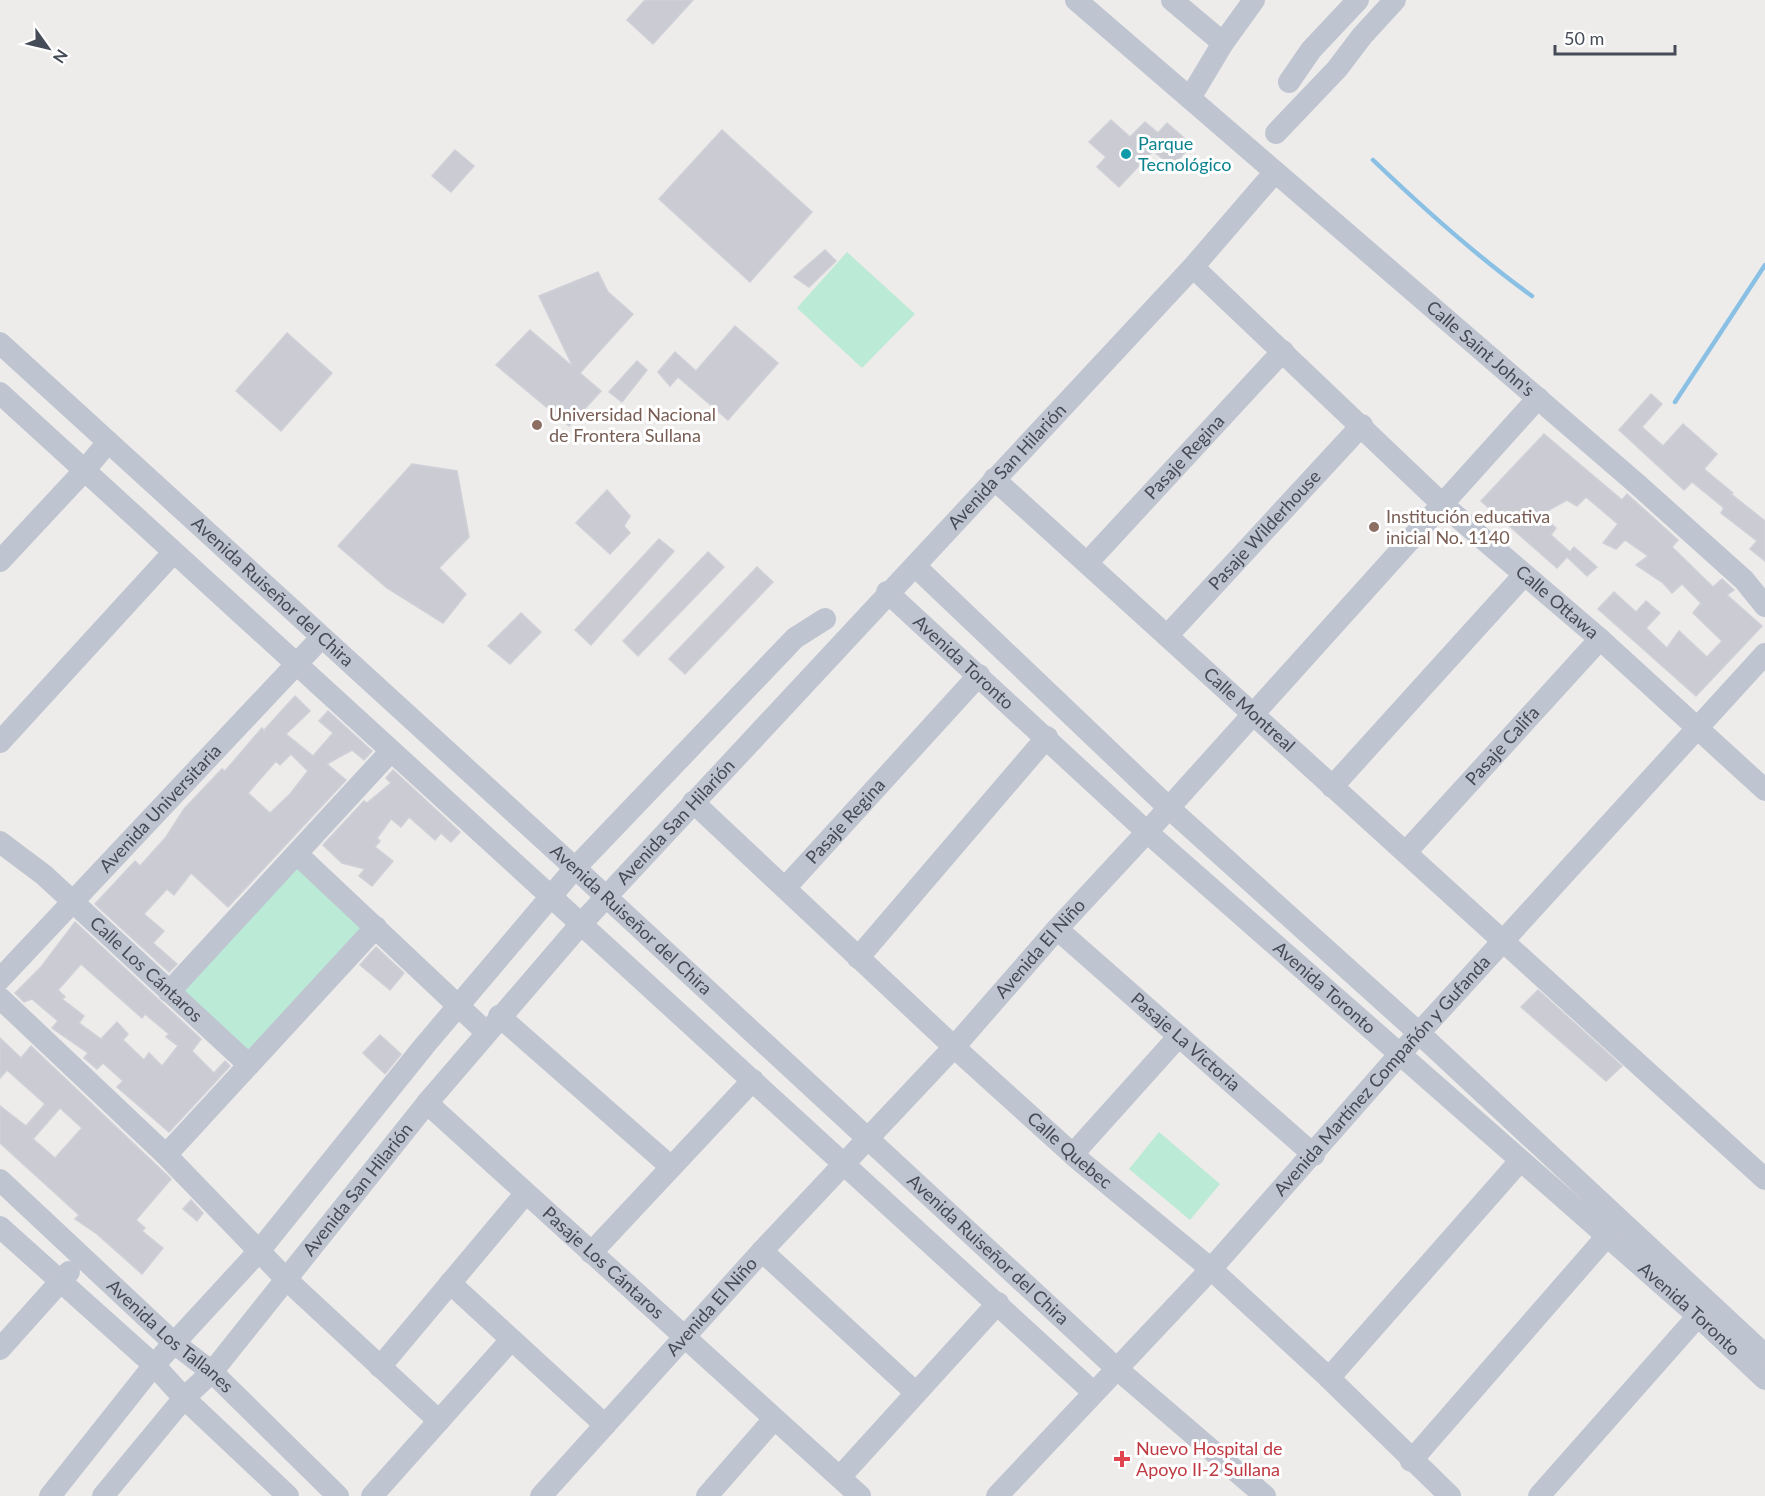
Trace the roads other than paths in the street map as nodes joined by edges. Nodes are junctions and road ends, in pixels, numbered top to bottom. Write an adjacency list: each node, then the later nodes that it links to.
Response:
1 (1076, 0): 7 (street, Calle Saint John's)
2 (1172, 0): 6 (street)
3 (1254, 0): 6 (street)
4 (1358, 0): 8 (street)
5 (1395, 0): 8 (street)
6 (1222, 43): 7 (street)
7 (1190, 98): 10 (street, Calle Saint John's)
8 (1309, 98): 9 (street)
9 (1276, 133)
10 (1275, 172): 11 (street, Avenida San Hilarión); 15 (street, Calle Saint John's)
11 (1193, 267): 13 (street, Calle Ottawa); 19 (street, Avenida San Hilarión)
12 (0, 343): 17 (street, Avenida Ruiseñor del Chira)
13 (1283, 351): 16 (street, Calle Ottawa); 23 (street, Pasaje Regina)
14 (0, 393): 18 (street)
15 (1538, 398): 20 (street, Avenida El Niño); 27 (street, Calle Saint John's)
16 (1362, 425): 20 (street, Calle Ottawa); 29 (street, Pasaje Wilderhouse)
17 (108, 442): 18 (street); 30 (street, Avenida Ruiseñor del Chira)
18 (84, 471): 21 (street); 22 (street)
19 (994, 479): 23 (street, Calle Montreal); 24 (street, Avenida San Hilarión)
20 (1442, 503): 25 (street, Calle Ottawa); 35 (street, Avenida El Niño)
21 (173, 553): 33 (street); 38 (street)
22 (0, 561)
23 (1087, 562): 29 (street, Calle Montreal)
24 (915, 566): 26 (street, Avenida San Hilarión); 43 (street, Avenida Toronto)
25 (1524, 575): 31 (street, Calle Ottawa); 40 (street)
26 (887, 592): 34 (street, Avenida Toronto); 42 (street, Avenida San Hilarión)
27 (1765, 606)
28 (825, 619): 48 (street, Avenida San Hilarión)
29 (1167, 636): 35 (street, Calle Montreal)
30 (321, 638): 33 (street, Avenida Universitaria); 48 (street, Avenida Ruiseñor del Chira)
31 (1600, 639): 36 (street, Calle Ottawa); 46 (street, Pasaje Califa)
32 (1765, 654): 36 (street, Avenida Martínez Compañón y Gufanda)
33 (296, 663): 39 (street); 52 (street, Avenida Universitaria)
34 (979, 675): 37 (street, Avenida Toronto); 49 (street, Pasaje Regina)
35 (1252, 713): 40 (street, Calle Montreal); 43 (street, Avenida El Niño)
36 (1698, 729): 41 (street, Calle Ottawa); 56 (street, Avenida Martínez Compañón y Gufanda)
37 (1047, 737): 44 (street, Avenida Toronto); 57 (street)
38 (0, 742)
39 (390, 752): 47 (street); 51 (street)
40 (1332, 787): 46 (street, Calle Montreal)
41 (1765, 790)
42 (693, 802): 49 (street, Calle Quebec); 50 (street, Avenida San Hilarión)
43 (1169, 808): 44 (street, Avenida El Niño); 63 (street, Avenida Toronto)
44 (1148, 832): 55 (street, Avenida El Niño); 66 (street, Avenida Toronto)
45 (0, 842): 52 (street, Calle Los Cántaros)
46 (1407, 851): 56 (street, Calle Montreal)
47 (297, 854): 54 (street); 59 (street)
48 (575, 868): 50 (street, Avenida Ruiseñor del Chira); 51 (street, Avenida San Hilarión)
49 (785, 888): 57 (street, Calle Quebec)
50 (605, 897): 53 (street, Avenida San Hilarión); 70 (street, Avenida Ruiseñor del Chira)
51 (550, 898): 53 (street); 61 (street, Avenida San Hilarión)
52 (72, 900): 58 (street, Avenida Universitaria); 59 (street, Calle Los Cántaros)
53 (580, 925): 62 (street, Avenida San Hilarión); 68 (street)
54 (376, 927): 61 (street); 67 (street)
55 (1057, 929): 64 (street, Pasaje La Victoria); 65 (street, Avenida El Niño)
56 (1504, 939): 63 (street, Avenida Martínez Compañón y Gufanda); 77 (street, Calle Montreal)
57 (858, 958): 65 (street, Calle Quebec)
58 (0, 979)
59 (169, 992): 67 (street, Calle Los Cántaros)
60 (0, 998): 72 (street)
61 (458, 1006): 62 (street); 82 (street, Avenida San Hilarión)
62 (492, 1024): 69 (street, Avenida San Hilarión); 76 (street)
63 (1420, 1034): 66 (street, Avenida Martínez Compañón y Gufanda); 96 (street, Avenida Toronto)
64 (1179, 1036): 71 (street); 73 (street, Pasaje La Victoria)
65 (954, 1047): 70 (street, Avenida El Niño); 71 (street, Calle Quebec)
66 (1399, 1055): 73 (street, Avenida Martínez Compañón y Gufanda); 74 (street, Avenida Toronto)
67 (248, 1064): 72 (street)
68 (753, 1080): 75 (street); 76 (street)
69 (427, 1103): 79 (street, Pasaje Los Cántaros); 87 (street, Avenida San Hilarión)
70 (869, 1139): 75 (street, Avenida El Niño); 99 (street, Avenida Ruiseñor del Chira)
71 (1073, 1154): 86 (street, Calle Quebec)
72 (166, 1155): 82 (street)
73 (1314, 1155): 86 (street, Avenida Martínez Compañón y Gufanda)
74 (1520, 1161): 81 (street, Avenida Toronto); 101 (street)
75 (845, 1164): 83 (street, Avenida El Niño); 90 (street)
76 (670, 1166): 84 (street)
77 (1765, 1179)
78 (0, 1180): 85 (street, Avenida Los Tallanes)
79 (525, 1194): 84 (street, Pasaje Los Cántaros); 89 (street)
80 (0, 1227): 88 (street)
81 (1607, 1236): 91 (street, Avenida Toronto); 109 (street)
82 (259, 1251): 87 (street); 94 (street, Avenida San Hilarión)
83 (762, 1251): 92 (street, Avenida El Niño); 104 (street)
84 (591, 1253): 92 (street, Pasaje Los Cántaros)
85 (82, 1257): 88 (street); 94 (street, Avenida Los Tallanes)
86 (1211, 1269): 99 (street, Avenida Martínez Compañón y Gufanda); 101 (street, Calle Quebec)
87 (286, 1280): 98 (street); 100 (street, Avenida San Hilarión)
88 (61, 1281): 95 (street); 97 (street)
89 (450, 1283): 93 (street); 98 (street)
90 (998, 1303): 103 (street); 104 (street)
91 (1698, 1316): 102 (street, Avenida Toronto); 122 (street)
92 (684, 1339): 106 (street, Pasaje Los Cántaros); 108 (street, Avenida El Niño)
93 (510, 1341): 107 (street); 108 (street)
94 (174, 1343): 97 (street, Avenida San Hilarión); 100 (street, Avenida Los Tallanes)
95 (0, 1349)
96 (1765, 1355)
97 (154, 1365): 105 (street); 112 (street, Avenida San Hilarión)
98 (380, 1367): 107 (street)
99 (1116, 1368): 103 (street, Avenida Martínez Compañón y Gufanda); 120 (street, Avenida Ruiseñor del Chira)
100 (212, 1372): 105 (street, Avenida San Hilarión); 114 (street, Avenida Los Tallanes)
101 (1329, 1378): 109 (street, Calle Quebec)
102 (1765, 1379)
103 (1093, 1392): 119 (street, Avenida Martínez Compañón y Gufanda)
104 (916, 1393): 110 (street)
105 (184, 1398): 111 (street); 113 (street, Avenida San Hilarión)
106 (774, 1419): 110 (street, Pasaje Los Cántaros); 117 (street)
107 (439, 1421): 115 (street)
108 (605, 1425): 116 (street, Avenida El Niño)
109 (1411, 1461): 121 (street, Calle Quebec)
110 (840, 1477): 118 (street, Pasaje Los Cántaros)
111 (278, 1493)
112 (50, 1496)
113 (103, 1496)
114 (338, 1496)
115 (372, 1496)
116 (541, 1496)
117 (707, 1496)
118 (860, 1496)
119 (998, 1496)
120 (1265, 1496)
121 (1450, 1496)
122 (1539, 1496)

